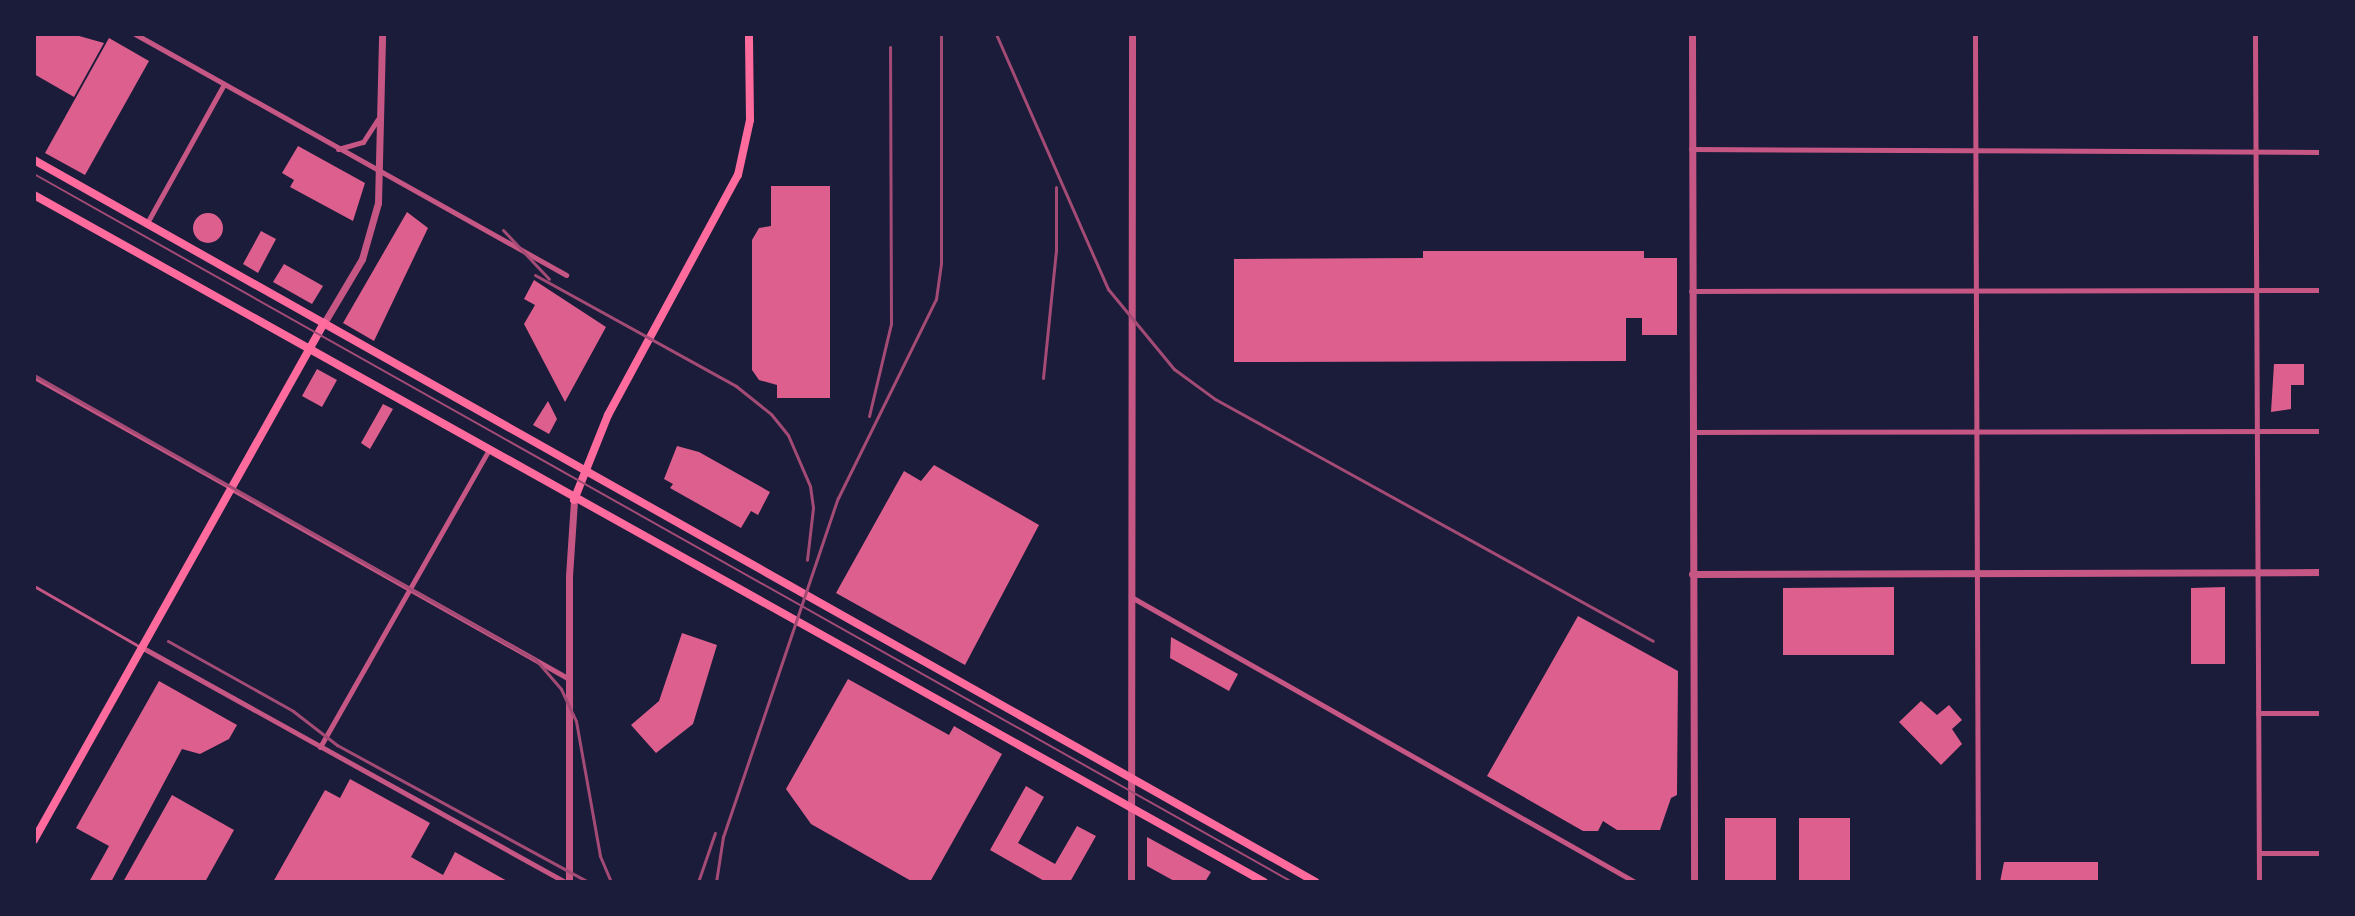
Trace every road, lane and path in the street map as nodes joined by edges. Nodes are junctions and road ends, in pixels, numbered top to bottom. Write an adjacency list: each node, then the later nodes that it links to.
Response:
1 (135, 34): 8 (street)
2 (382, 34): 9 (street)
3 (749, 34): 32 (main road)
4 (1132, 34): 41 (street)
5 (1692, 34): 11 (street)
6 (1975, 34): 12 (street)
7 (2255, 34): 13 (street)
8 (224, 84): 10 (street); 18 (street)
9 (381, 111): 10 (street); 16 (street)
10 (337, 149): 16 (street)
11 (1691, 149): 12 (street); 22 (street)
12 (1977, 151): 13 (street); 23 (street)
13 (2257, 152): 14 (street); 20 (street)
14 (2321, 152)
15 (34, 160): 18 (main road)
16 (380, 174): 19 (street); 24 (street)
17 (34, 195): 25 (main road)
18 (146, 224): 24 (main road)
19 (566, 275)
20 (2257, 290): 21 (street); 23 (street); 27 (street)
21 (2321, 290)
22 (1691, 291): 23 (street); 29 (street)
23 (1977, 291): 30 (street)
24 (324, 323): 25 (main road); 32 (main road)
25 (309, 350): 31 (main road); 33 (main road)
26 (34, 378): 33 (lane)
27 (2258, 431): 28 (street); 30 (street); 35 (street)
28 (2321, 431)
29 (1692, 432): 30 (street); 38 (street)
30 (1978, 432): 37 (street)
31 (488, 451): 34 (main road); 40 (street)
32 (585, 470): 34 (main road); 47 (main road)
33 (230, 488): 40 (street); 42 (main road)
34 (574, 500): 43 (street); 48 (main road)
35 (2257, 572): 36 (street); 37 (street); 44 (street)
36 (2321, 572)
37 (1976, 573): 38 (street); 59 (street)
38 (1692, 574): 58 (street)
39 (34, 586): 42 (lane)
40 (410, 589): 43 (street); 46 (street)
41 (1133, 598): 47 (street); 57 (street)
42 (142, 648): 46 (street); 49 (main road)
43 (569, 679): 53 (street)
44 (2258, 713): 45 (street); 51 (street)
45 (2321, 713)
46 (320, 747): 53 (street)
47 (1133, 779): 48 (street); 56 (main road)
48 (1132, 812): 54 (street); 55 (main road)
49 (37, 836): 50 (main road)
50 (34, 851)
51 (2259, 853): 52 (street); 60 (street)
52 (2321, 853)
53 (567, 882)
54 (1131, 882)
55 (1264, 882)
56 (1316, 882)
57 (1635, 882)
58 (1694, 882)
59 (1978, 882)
60 (2259, 882)

